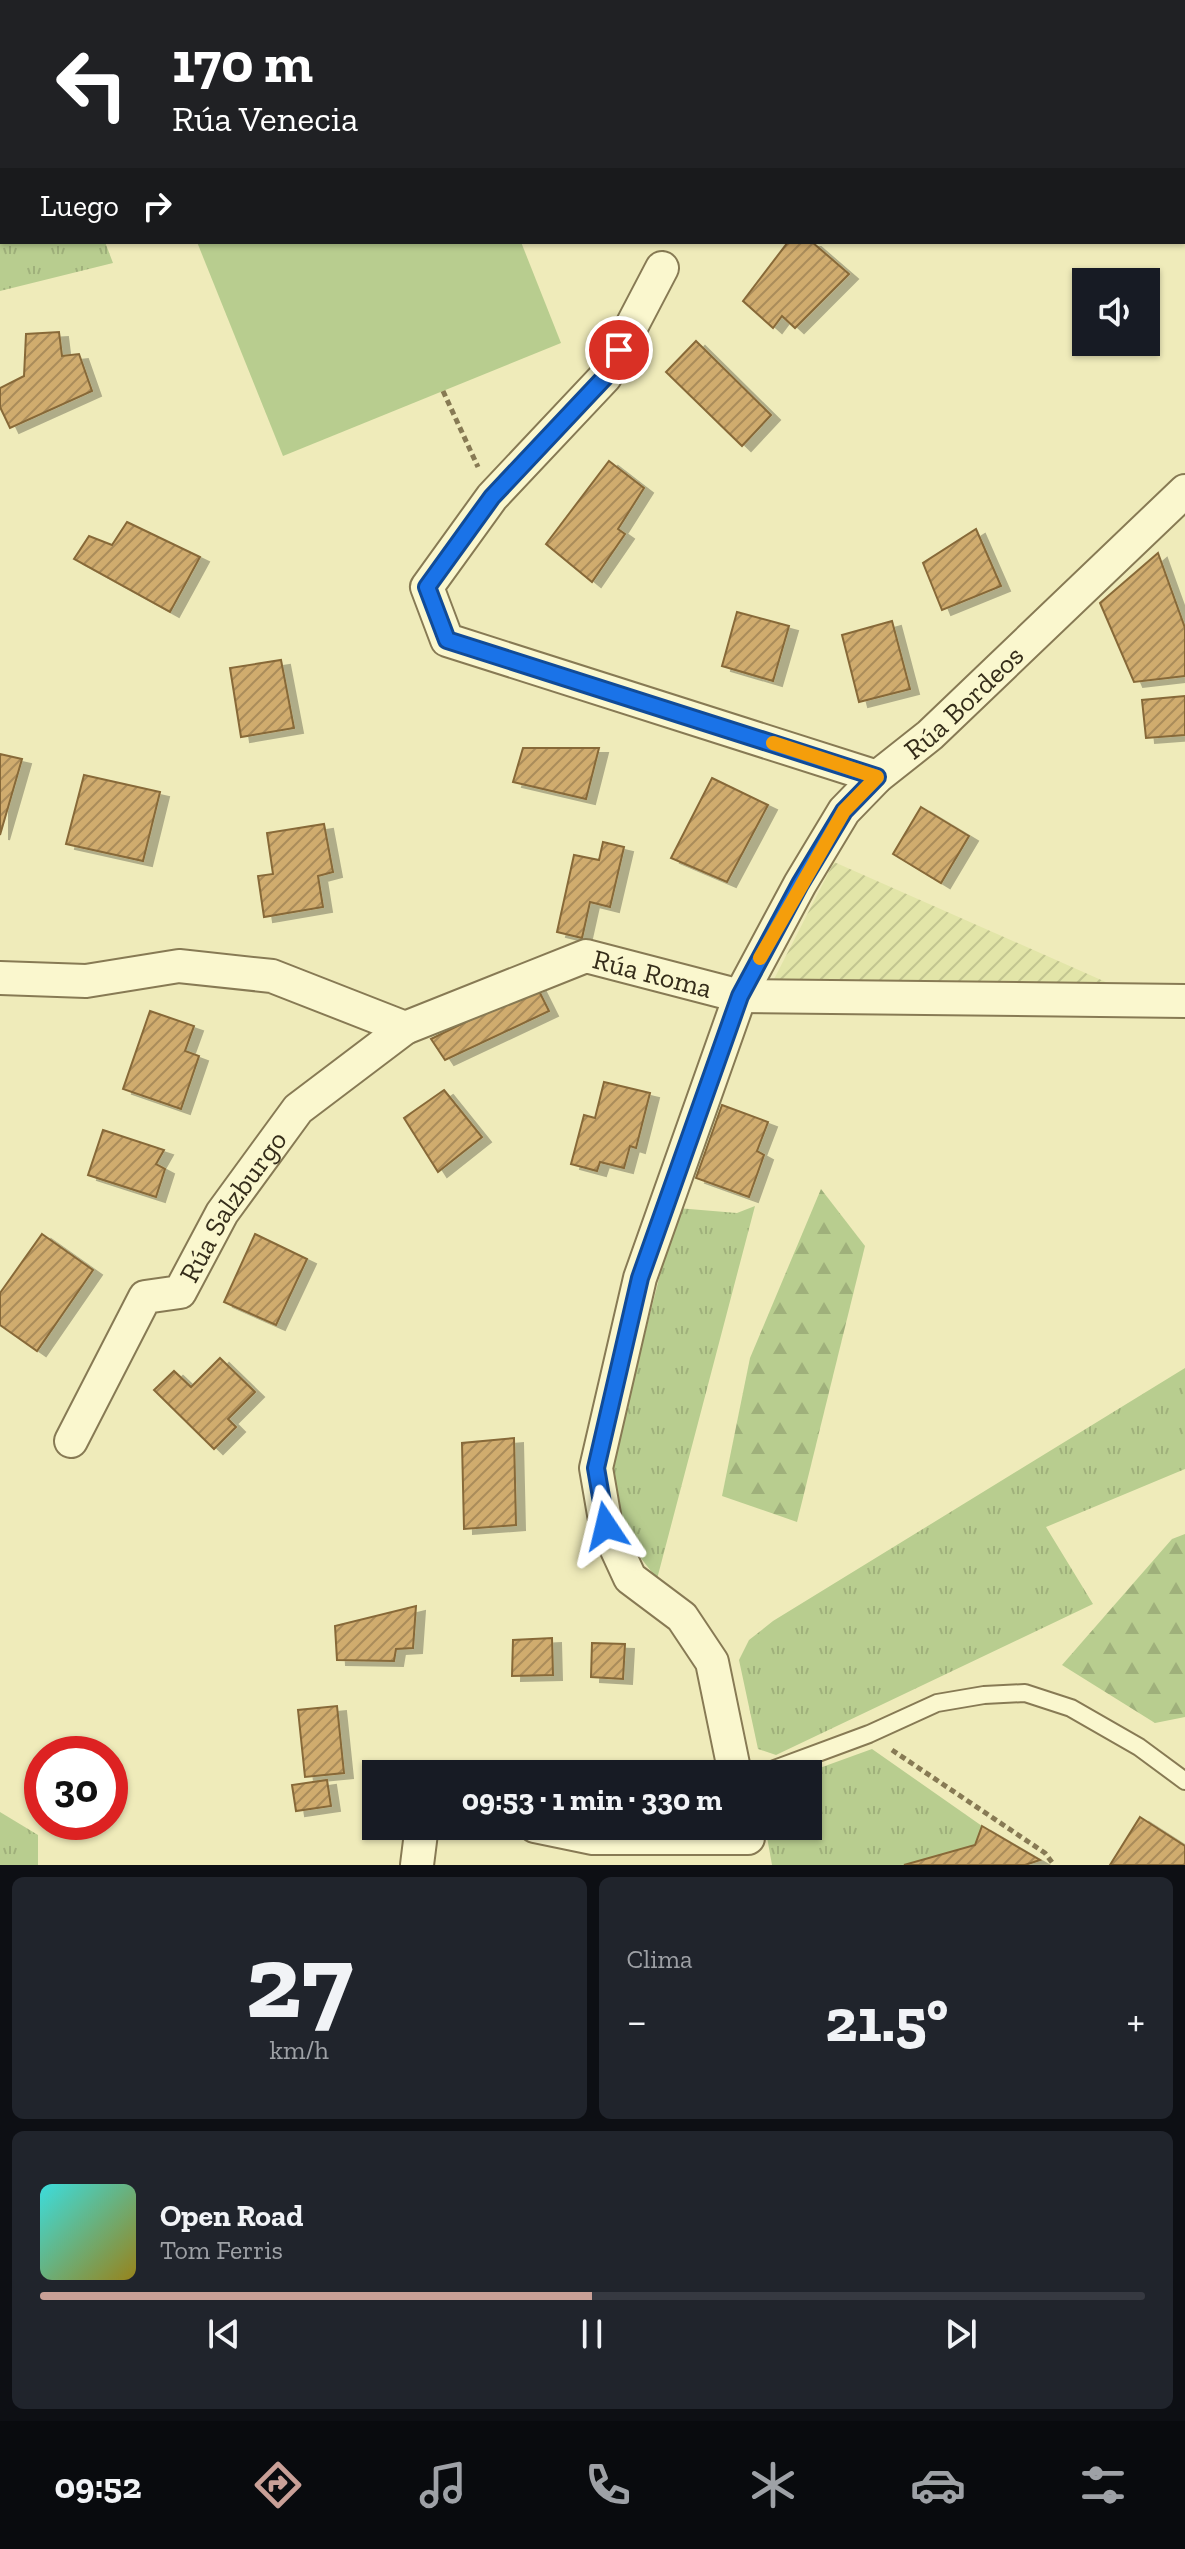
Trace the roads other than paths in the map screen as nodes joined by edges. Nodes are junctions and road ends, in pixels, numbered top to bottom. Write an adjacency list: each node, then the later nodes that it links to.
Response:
1 (662, 268): 3 (street)
2 (1185, 491): 3 (street, Rúa Bordeos)
3 (877, 777): 5 (street, Rúa Bordeos)
4 (0, 978): 7 (street)
5 (740, 996): 6 (street, Rúa Roma); 7 (street, Rúa Roma); 9 (street, Rúa Bordeos)
6 (1185, 1001)
7 (405, 1028): 8 (street, Rúa Salzburgo)
8 (71, 1441)
9 (732, 1760)
10 (799, 1760): 11 (lane)
11 (1185, 1781)
12 (420, 1840): 15 (street)
13 (656, 1840): 14 (street)
14 (750, 1843)
15 (417, 1865)

